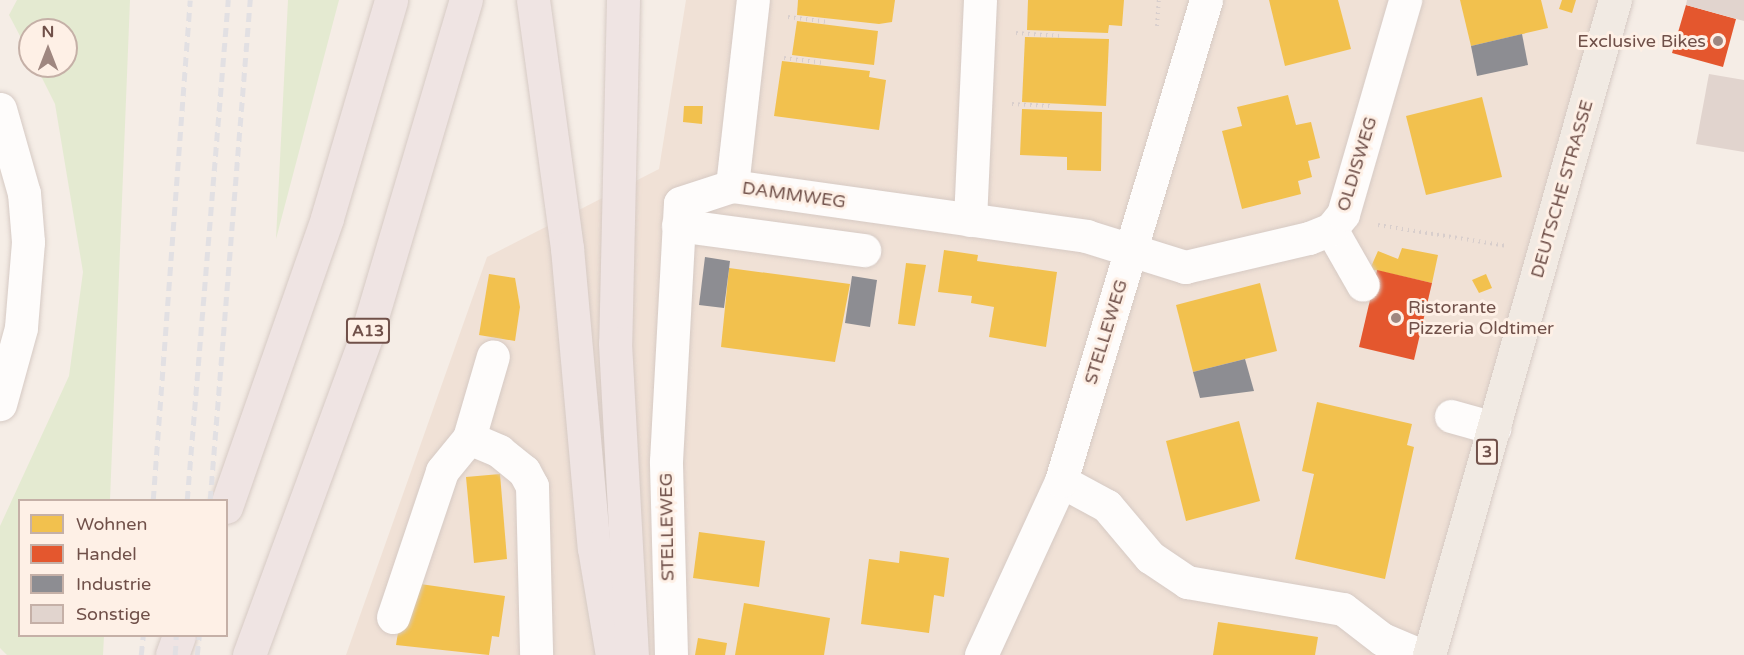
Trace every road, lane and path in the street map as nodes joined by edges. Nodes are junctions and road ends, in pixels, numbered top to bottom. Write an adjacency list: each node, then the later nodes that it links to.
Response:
1 (391, 0): 26 (highway)
2 (466, 0): 31 (highway, A13)
3 (533, 0): 33 (highway)
4 (623, 0): 34 (highway)
5 (753, 0): 12 (street, DAMMWEG)
6 (1206, 0): 18 (street, STELLEWEG)
7 (1405, 0): 14 (street, OLDISWEG)
8 (1615, 0): 23 (main road, DEUTSCHE STRASSE / 3)
9 (980, 16): 10 (path); 13 (street)
10 (1060, 36)
11 (0, 110): 21 (street)
12 (732, 186): 13 (street, DAMMWEG); 15 (street, STELLEWEG)
13 (970, 220): 18 (street, DAMMWEG)
14 (1337, 222): 16 (path); 18 (street, OLDISWEG); 19 (street)
15 (678, 225): 17 (street); 35 (street, STELLEWEG)
16 (1512, 247)
17 (864, 250)
18 (1131, 251): 25 (street, STELLEWEG)
19 (1363, 285)
20 (493, 356): 24 (street)
21 (0, 404)
22 (1451, 416): 23 (street)
23 (1494, 428): 37 (main road, DEUTSCHE STRASSE / 3)
24 (470, 438): 27 (street); 32 (street)
25 (1061, 481): 29 (street, STELLEWEG); 36 (street)
26 (228, 501)
27 (393, 617)
28 (179, 637): 30 (highway)
29 (989, 652)
30 (172, 655)
31 (249, 655)
32 (537, 655)
33 (612, 655)
34 (632, 655)
35 (671, 655)
36 (1420, 655)
37 (1429, 655)

